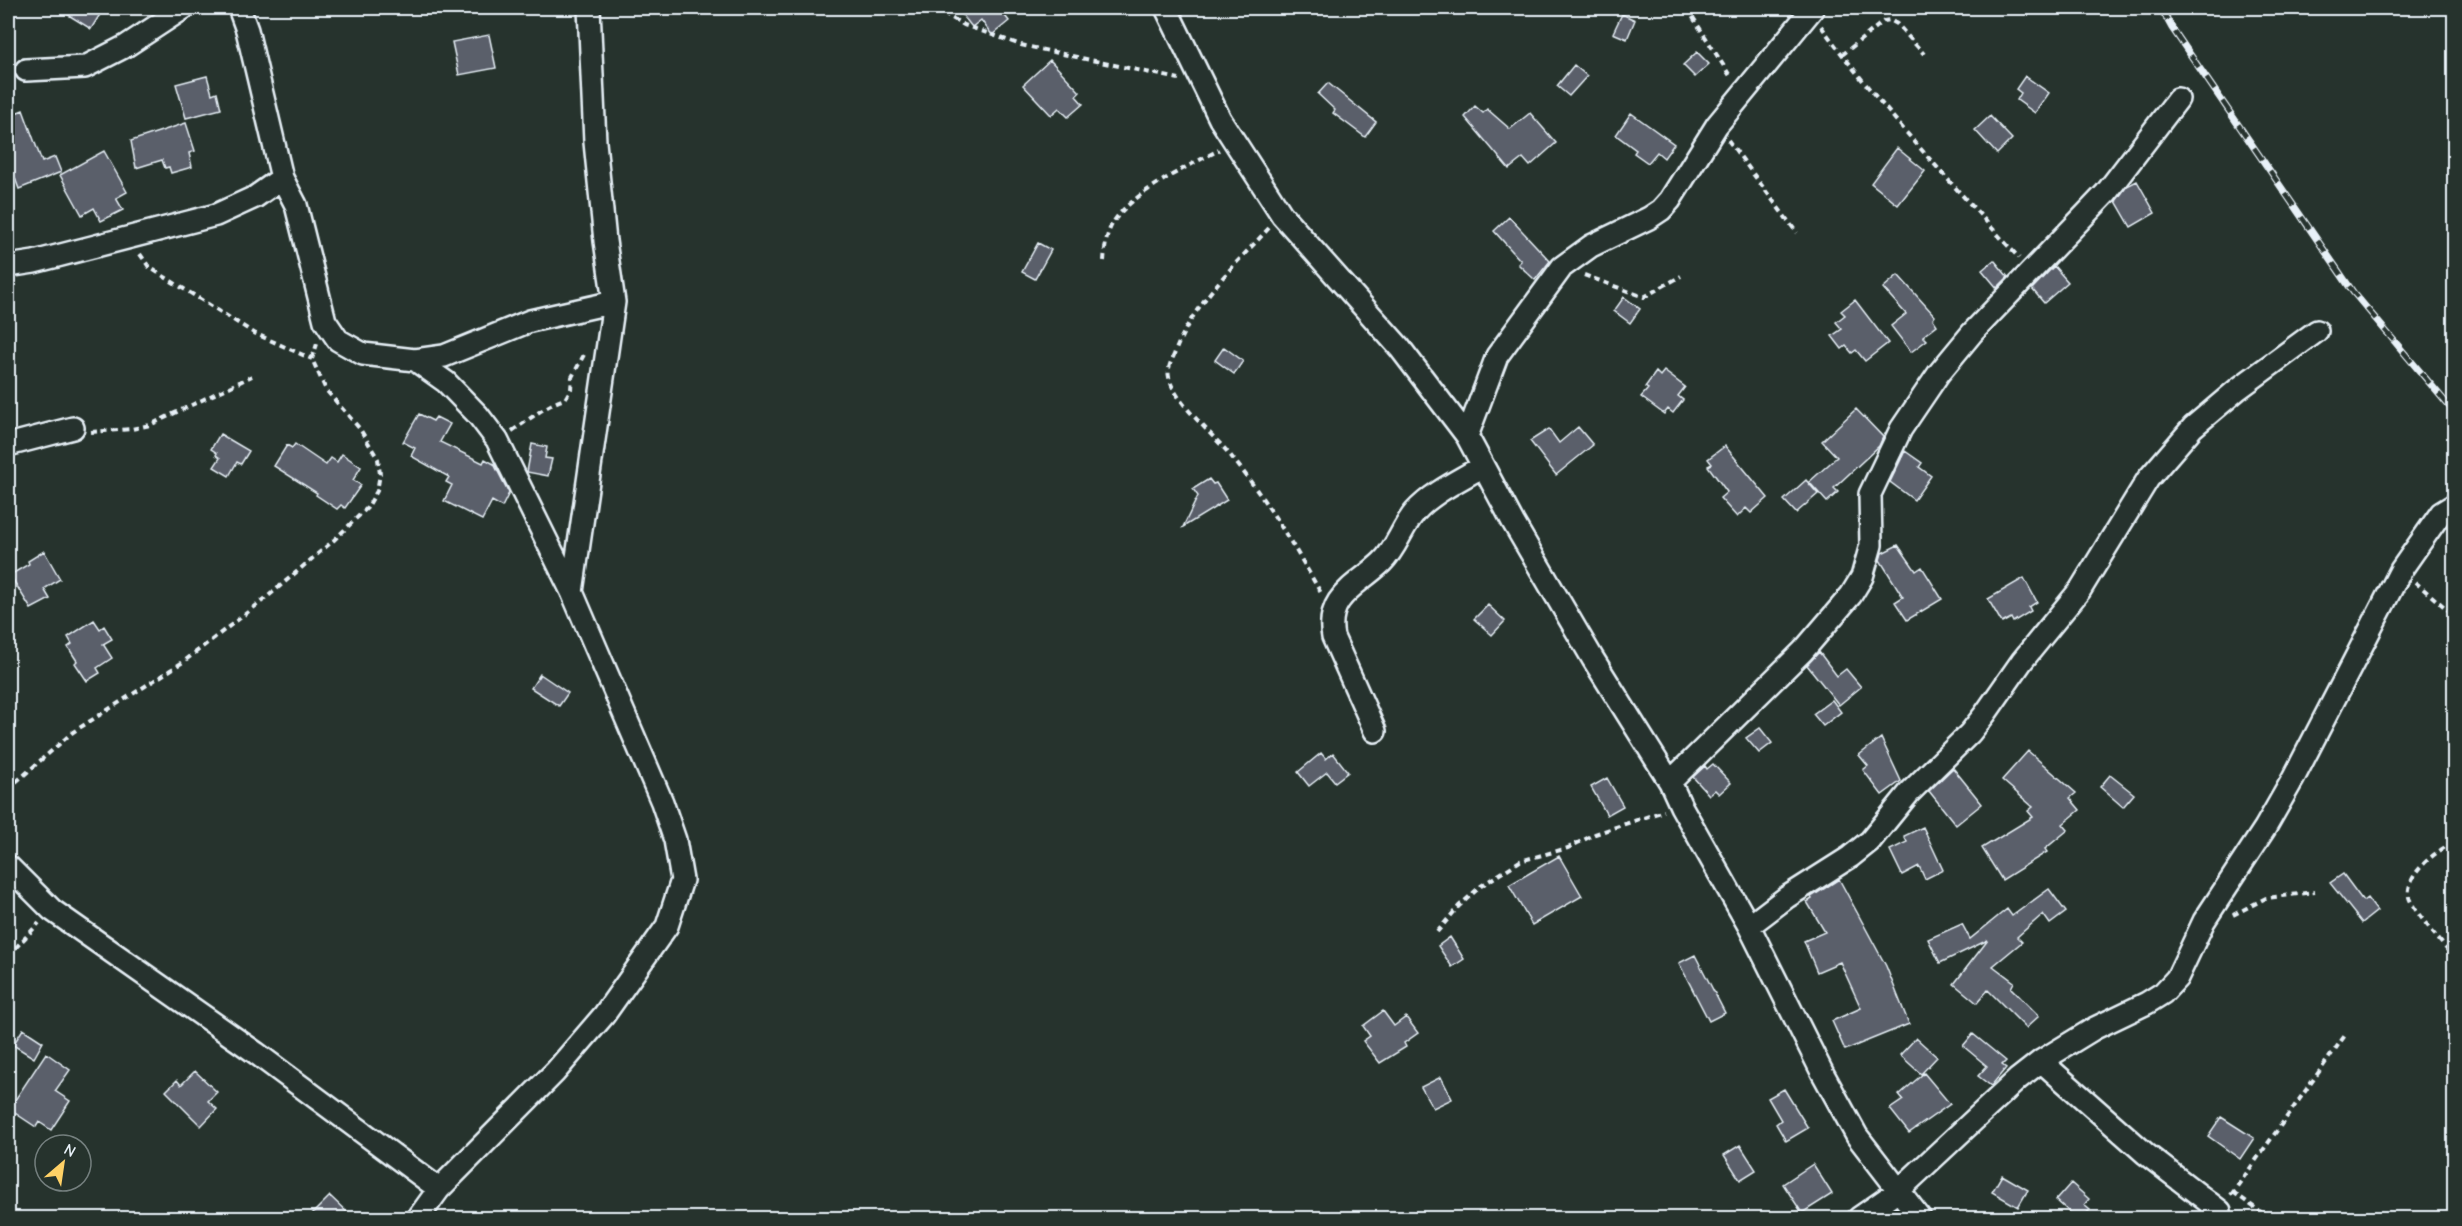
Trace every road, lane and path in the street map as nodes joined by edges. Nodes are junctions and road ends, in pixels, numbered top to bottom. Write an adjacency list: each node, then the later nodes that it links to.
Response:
1 (184, 8): 10 (street)
2 (239, 8): 16 (street)
3 (590, 8): 25 (street)
4 (934, 8): 11 (path)
5 (1166, 8): 11 (street)
6 (1687, 8): 12 (path)
7 (1812, 9): 9 (path); 12 (street)
8 (1924, 54): 9 (path)
9 (1842, 55): 23 (path)
10 (26, 70)
11 (1200, 82): 15 (street)
12 (1742, 95): 14 (street)
13 (2178, 99): 23 (street)
14 (1717, 125): 18 (path); 22 (street)
15 (1233, 143): 17 (street); 20 (path)
16 (282, 178): 19 (street); 26 (street)
17 (1282, 215): 34 (street); 40 (path)
18 (1797, 233)
19 (129, 238): 21 (street); 29 (path)
20 (1104, 261)
21 (8, 266)
22 (1562, 267): 24 (path); 34 (street)
23 (2031, 272): 43 (street)
24 (1681, 276)
25 (614, 302): 30 (street); 39 (street)
26 (325, 321): 29 (path); 30 (street)
27 (2317, 331): 51 (street)
28 (589, 346): 33 (path)
29 (312, 359): 44 (path)
30 (415, 360): 39 (street)
31 (252, 376): 32 (path)
32 (73, 428): 35 (street)
33 (508, 434)
34 (1467, 436): 36 (street)
35 (8, 445)
36 (1483, 466): 40 (street); 43 (street)
37 (2454, 505): 38 (street)
38 (2401, 570): 41 (path); 56 (street)
39 (572, 592): 57 (street)
40 (1332, 612): 42 (street)
41 (2454, 615)
42 (1375, 731)
43 (1670, 782): 45 (street)
44 (8, 789)
45 (1681, 806): 51 (street); 52 (path)
46 (2454, 843): 54 (path)
47 (8, 866): 49 (street)
48 (2315, 892): 50 (path)
49 (52, 910): 53 (path); 57 (street)
50 (2224, 920)
51 (1749, 926): 58 (street)
52 (1437, 932)
53 (8, 956)
54 (2454, 958)
55 (2346, 1034): 59 (path)
56 (2041, 1061): 58 (street); 60 (street)
57 (439, 1189): 61 (street)
58 (1898, 1191): 62 (street); 63 (street)
59 (2233, 1192): 60 (path); 64 (path)
60 (2220, 1211)
61 (418, 1218)
62 (1859, 1218)
63 (1920, 1218)
64 (2269, 1218)

